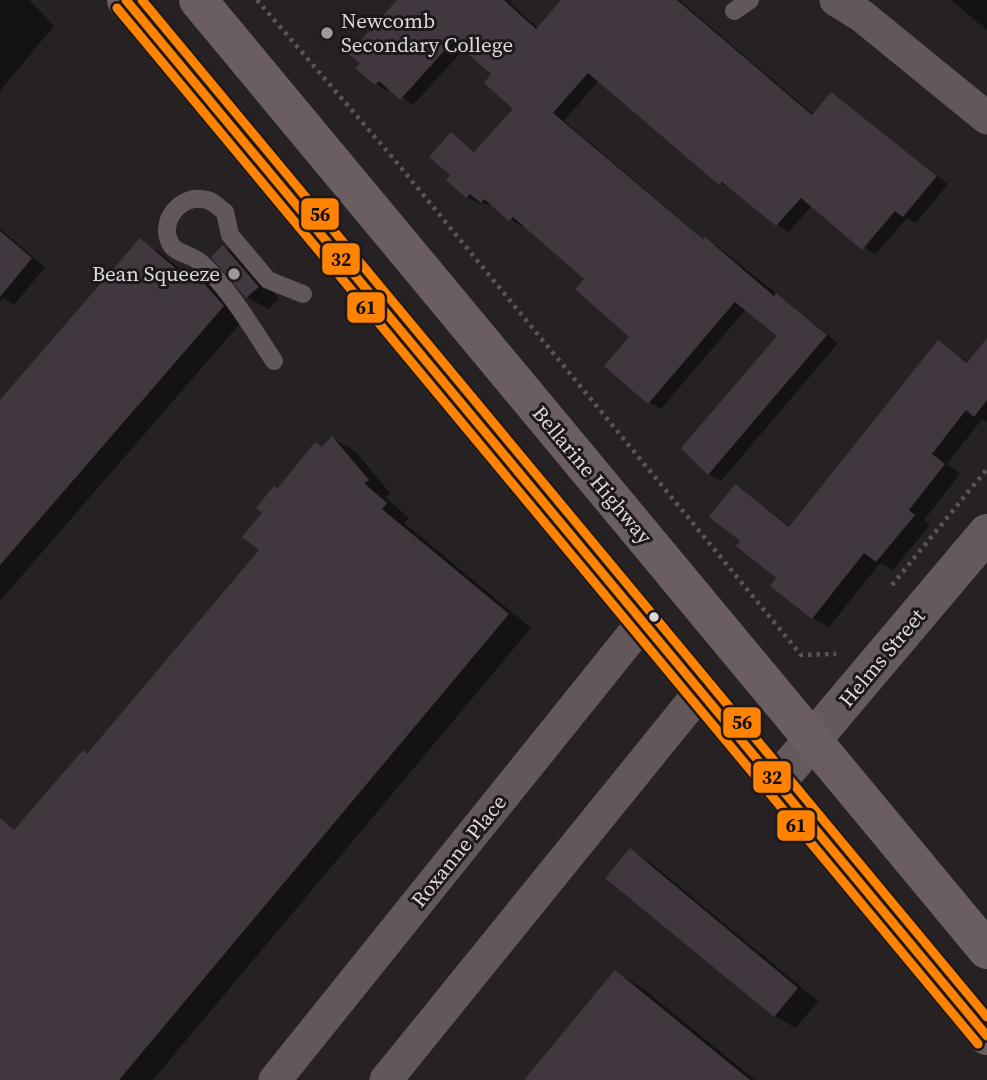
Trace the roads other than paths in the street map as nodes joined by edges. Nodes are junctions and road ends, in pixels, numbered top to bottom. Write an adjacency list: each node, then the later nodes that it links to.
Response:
1 (126, 0): 10 (highway)
2 (198, 0): 12 (highway, Bellarine Highway)
3 (750, 0): 5 (lane)
4 (835, 0): 6 (street)
5 (734, 11)
6 (987, 118)
7 (303, 294): 8 (lane)
8 (274, 361)
9 (987, 533): 12 (street, Helms Street)
10 (643, 622): 11 (highway); 16 (street, Roxanne Place)
11 (701, 691): 13 (highway); 17 (street)
12 (813, 740): 13 (street, Helms Street); 14 (highway, Bellarine Highway)
13 (776, 783): 15 (highway)
14 (987, 950)
15 (987, 1036)
16 (275, 1080)
17 (386, 1080)

